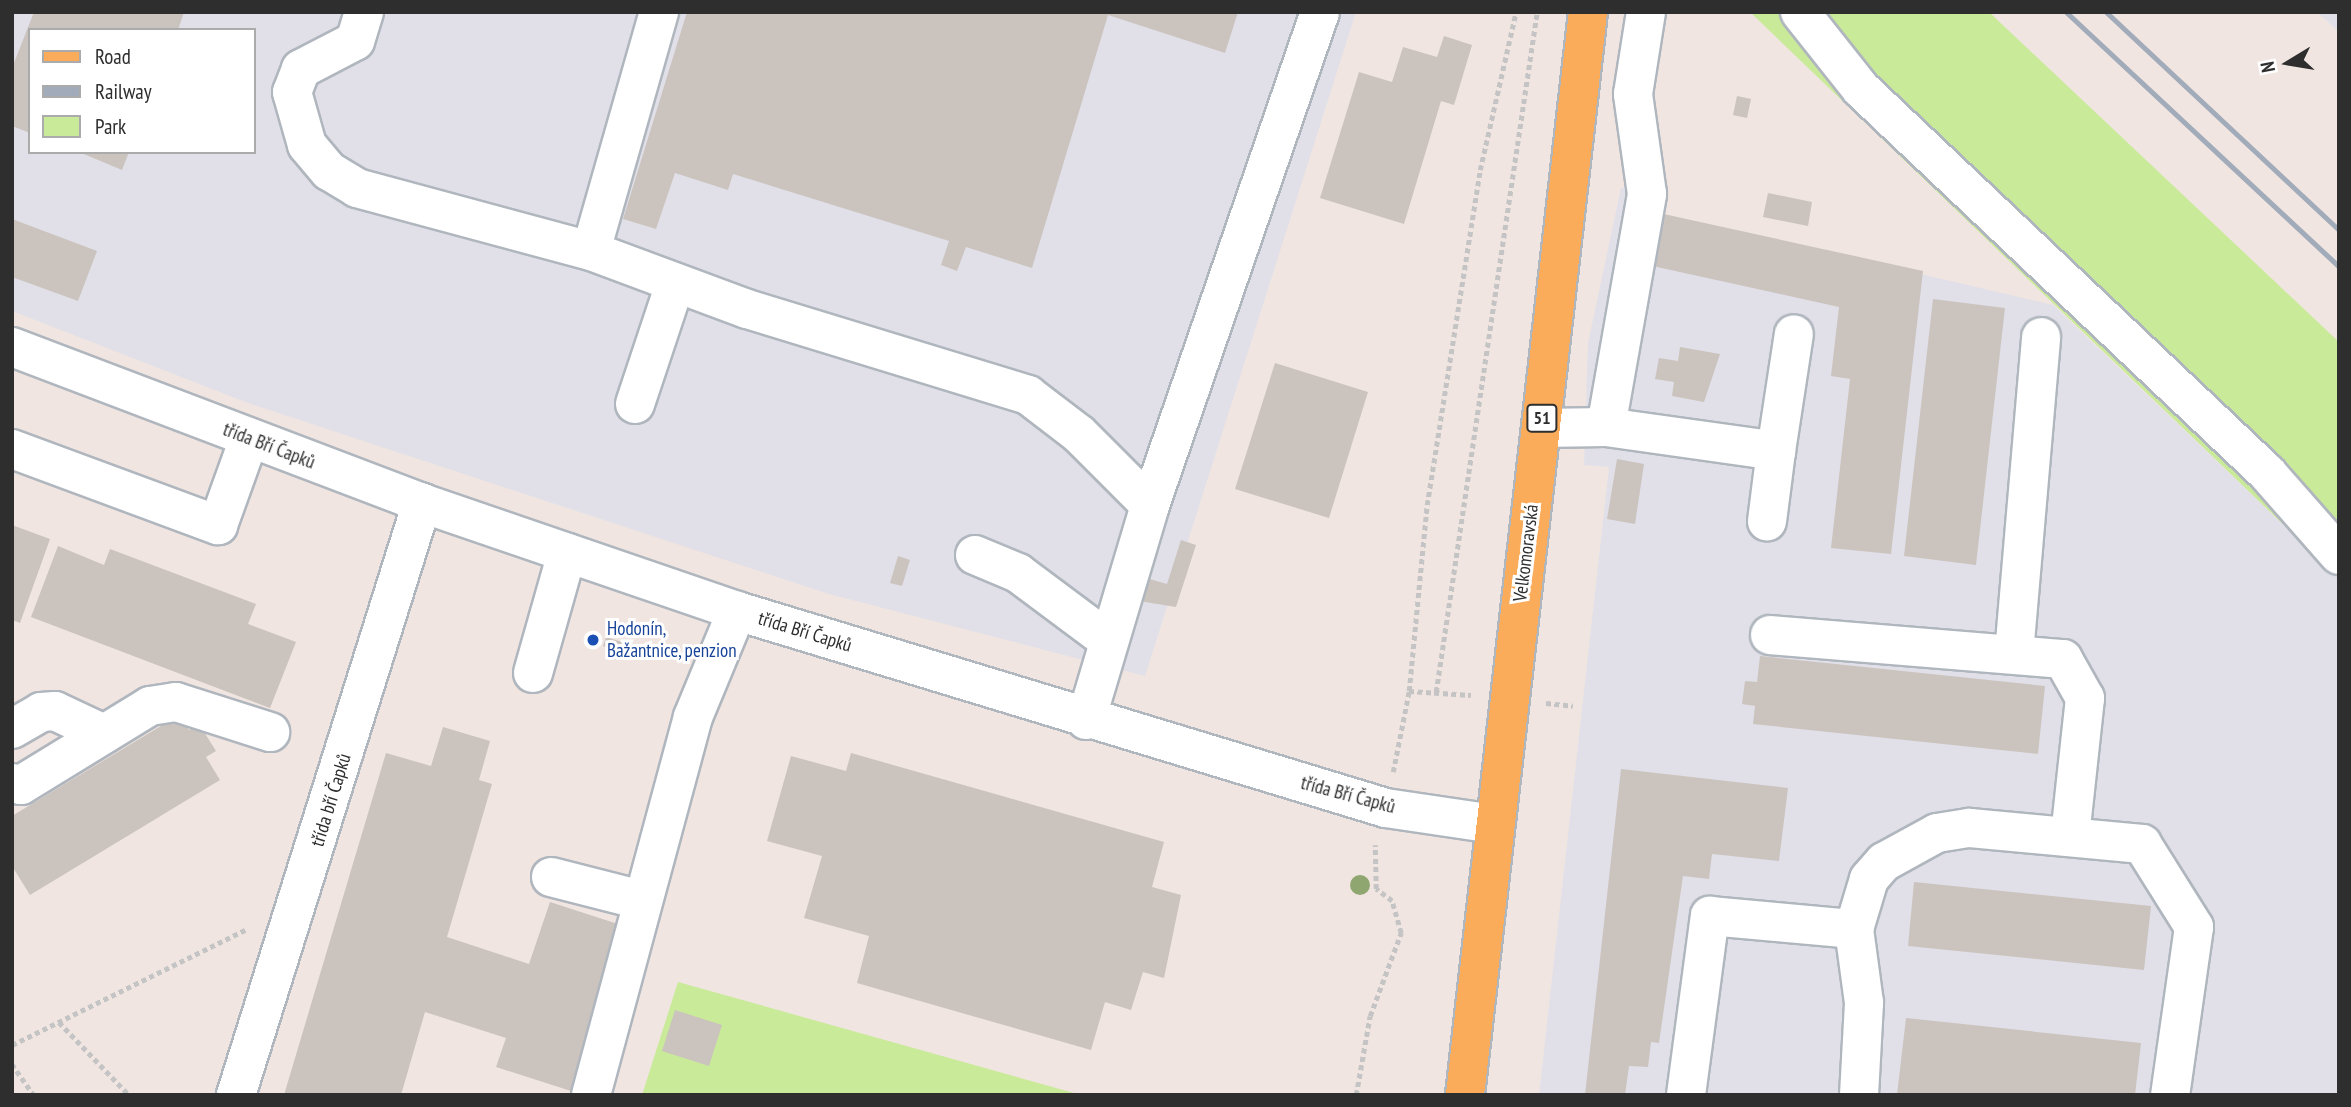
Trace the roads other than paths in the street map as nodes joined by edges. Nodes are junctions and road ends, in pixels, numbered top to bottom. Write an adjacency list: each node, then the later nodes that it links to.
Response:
1 (364, 12): 7 (street)
2 (659, 12): 7 (street)
3 (1320, 12): 19 (street)
4 (1588, 12): 14 (main road, Velkomoravská / 51)
5 (1646, 12): 13 (street)
6 (1800, 12): 23 (street)
7 (591, 251): 8 (street)
8 (675, 284): 12 (street); 19 (street)
9 (1794, 334): 17 (street)
10 (2041, 337): 27 (street)
11 (12, 347): 15 (street, třída Bří Čapků)
12 (635, 404)
13 (1606, 427): 14 (street); 17 (street)
14 (1541, 428): 34 (main road, Velkomoravská / 51)
15 (249, 439): 16 (street); 18 (street, třída Bří Čapků)
16 (12, 449)
17 (1776, 451): 20 (street)
18 (422, 503): 21 (street, třída Bří Čapků); 39 (street, třída bří Čapků)
19 (1150, 505): 26 (street)
20 (1767, 521)
21 (567, 553): 24 (street, třída Bří Čapků); 28 (street)
22 (975, 555): 26 (street)
23 (2339, 555)
24 (737, 611): 29 (street, třída Bří Čapků); 37 (street)
25 (1770, 635): 27 (street)
26 (1108, 640): 29 (street)
27 (2014, 654): 35 (street)
28 (533, 673)
29 (1086, 720): 34 (street, třída Bří Čapků)
30 (12, 729): 32 (street)
31 (270, 732): 32 (street)
32 (104, 734): 33 (street)
33 (12, 783)
34 (1494, 824): 41 (main road, Velkomoravská / 51)
35 (2070, 835): 38 (street); 44 (street)
36 (551, 877): 37 (street)
37 (641, 900): 40 (street)
38 (1854, 929): 42 (street); 43 (street)
39 (236, 1095)
40 (591, 1095)
41 (1465, 1095)
42 (1686, 1095)
43 (1860, 1095)
44 (2170, 1095)

